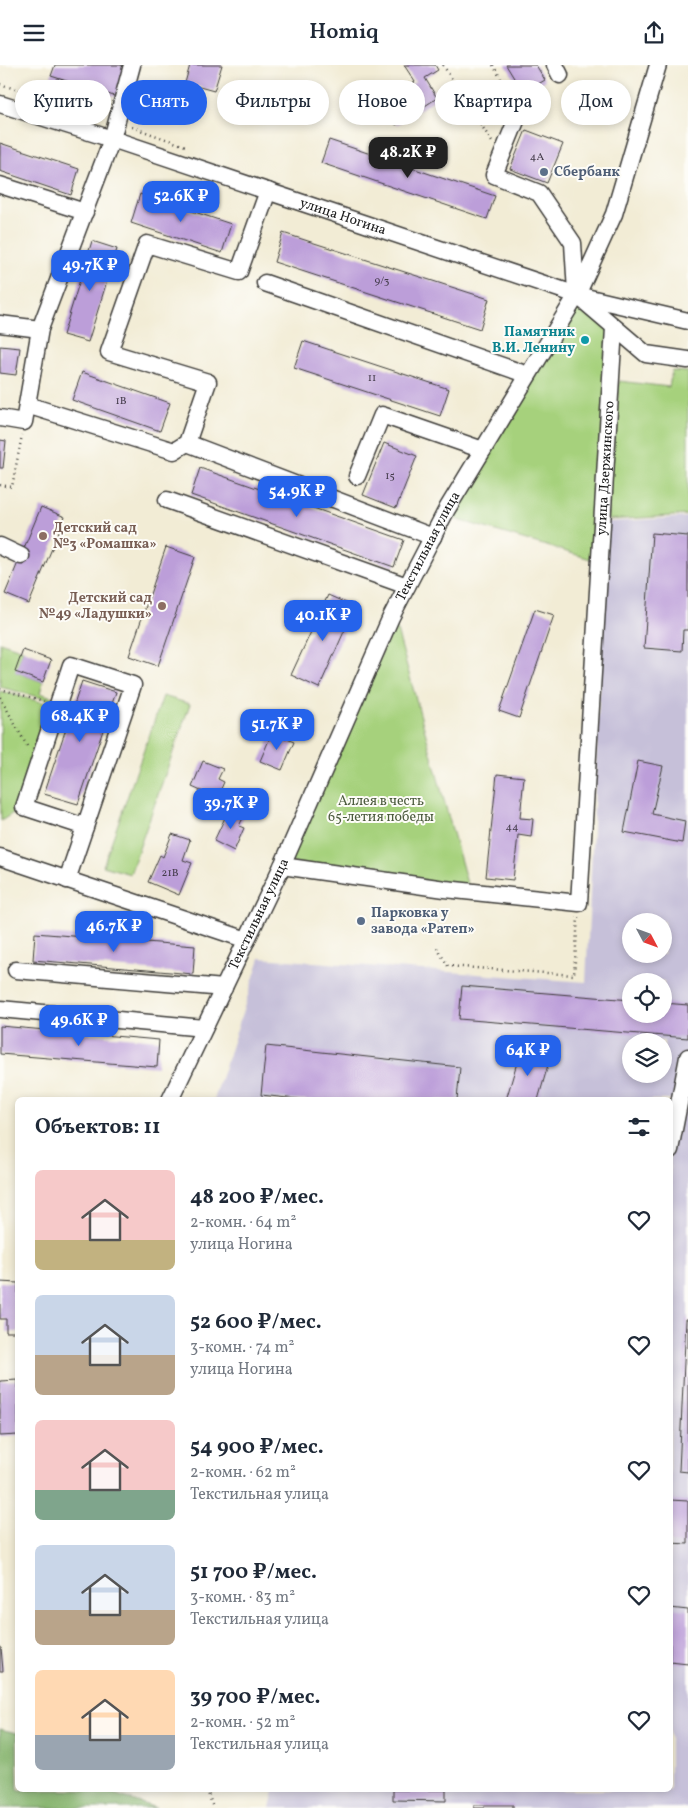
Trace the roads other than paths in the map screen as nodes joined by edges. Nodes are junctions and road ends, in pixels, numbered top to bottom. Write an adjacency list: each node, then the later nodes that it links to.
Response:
1 (132, 65): 5 (street)
2 (658, 65): 10 (street)
3 (0, 104): 5 (street, улица Ногина)
4 (514, 125): 10 (street)
5 (112, 139): 7 (street, улица Ногина); 8 (street)
6 (0, 185): 8 (street)
7 (268, 191): 10 (street, улица Ногина); 19 (street)
8 (85, 212): 14 (street)
9 (265, 283): 16 (street)
10 (576, 295): 11 (street, улица Ногина); 13 (street); 16 (street, Текстильная улица)
11 (688, 321)
12 (0, 324): 14 (street)
13 (614, 328): 15 (street); 29 (street, улица Дзержинского)
14 (40, 329): 17 (street)
15 (688, 360)
16 (528, 375): 20 (street, Текстильная улица)
17 (27, 405): 18 (street); 19 (street)
18 (0, 418)
19 (187, 443): 23 (street)
20 (483, 450): 21 (street); 23 (street, Текстильная улица)
21 (357, 476)
22 (167, 501): 26 (street)
23 (433, 537): 26 (street, Текстильная улица)
24 (0, 546): 25 (street)
25 (21, 556)
26 (407, 586): 29 (street, Текстильная улица)
27 (85, 827): 27 (street); 30 (street)
28 (0, 857): 30 (street)
29 (282, 866): 31 (street, Текстильная улица)
30 (67, 880): 31 (street)
31 (247, 940): 33 (street, Текстильная улица)
32 (16, 970): 33 (street)
33 (224, 988): 35 (street, Текстильная улица)
34 (0, 1009): 35 (street)
35 (204, 1028): 37 (street, Текстильная улица)
36 (688, 1057): 38 (street)
37 (171, 1097)
38 (673, 1134)

